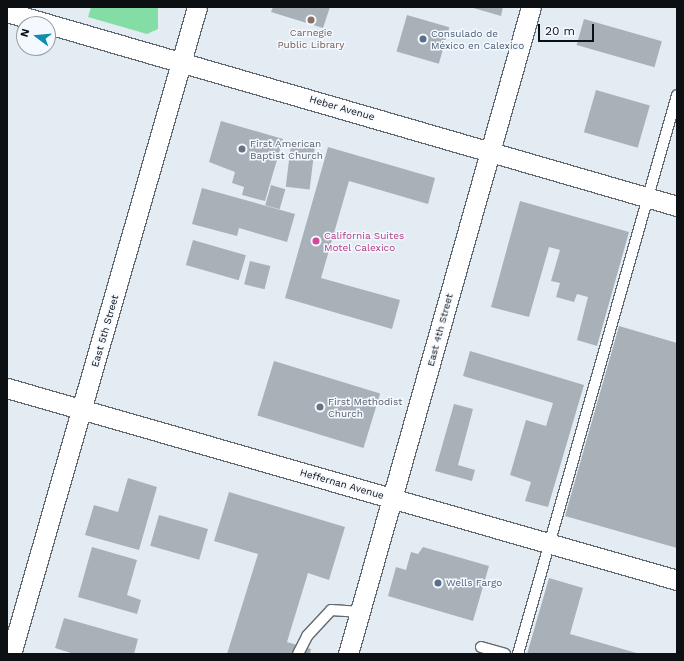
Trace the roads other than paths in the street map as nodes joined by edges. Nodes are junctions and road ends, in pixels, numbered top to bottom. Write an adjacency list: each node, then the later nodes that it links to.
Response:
1 (197, 7): 4 (street, East 5th Street)
2 (532, 7): 6 (street, East 4th Street)
3 (7, 12): 4 (street, Heber Avenue)
4 (181, 62): 6 (street, Heber Avenue); 10 (street, East 5th Street)
5 (677, 95): 7 (lane)
6 (489, 150): 7 (street, Heber Avenue); 11 (street, East 4th Street)
7 (648, 197): 8 (street, Heber Avenue); 12 (lane)
8 (677, 206)
9 (7, 388): 10 (street, Heffernan Avenue)
10 (82, 411): 11 (street, Heffernan Avenue); 16 (street, East 5th Street)
11 (394, 498): 12 (street, Heffernan Avenue); 14 (street, East 4th Street)
12 (550, 544): 13 (street, Heffernan Avenue); 20 (lane)
13 (677, 580)
14 (360, 612): 17 (lane); 18 (street, East 4th Street)
15 (481, 647): 19 (lane)
16 (11, 654)
17 (298, 654)
18 (348, 654)
19 (505, 654)
20 (518, 654)

